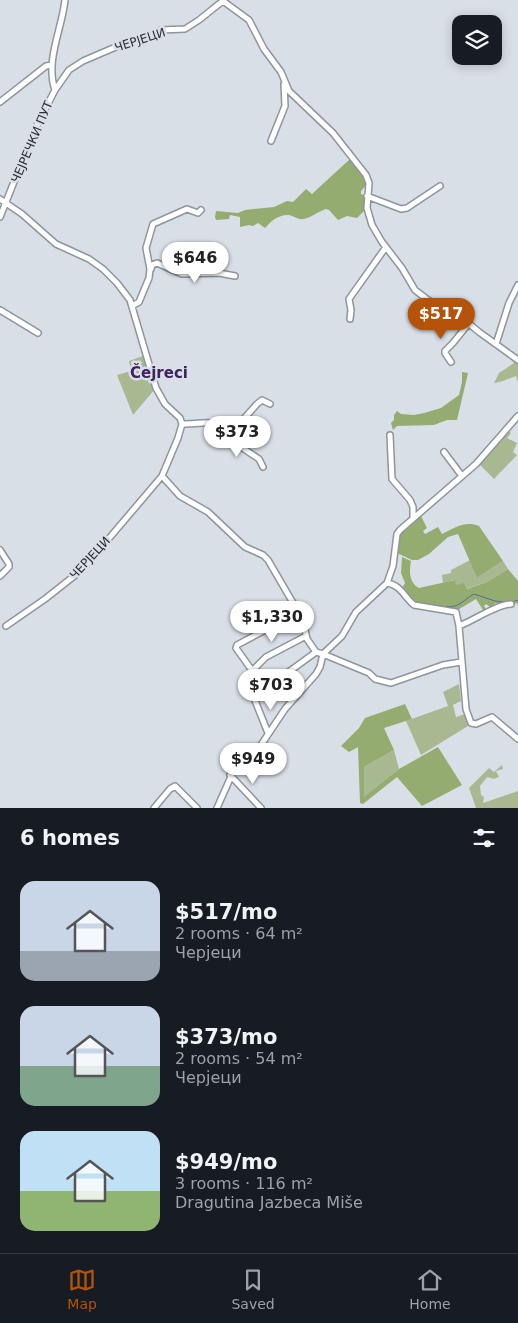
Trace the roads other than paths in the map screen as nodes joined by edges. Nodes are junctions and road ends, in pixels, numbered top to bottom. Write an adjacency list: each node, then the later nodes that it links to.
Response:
1 (65, 0): 3 (street, ЧЕЈРЕЧКИ ПУТ)
2 (224, 1): 4 (street, ЧЕРЈЕЦИ); 5 (street, ЧЕРЈЕЦИ)
3 (52, 65): 5 (street, ЧЕЈРЕЧКИ ПУТ); 6 (street)
4 (284, 76): 7 (street); 9 (street, ЧЕРЈЕЦИ)
5 (55, 90): 11 (street, ЧЕЈРЕЧКИ ПУТ)
6 (0, 102)
7 (271, 141)
8 (440, 186): 9 (street)
9 (367, 196): 14 (street, ЧЕРЈЕЦИ)
10 (0, 198): 11 (street)
11 (6, 202): 13 (street, ЧЕЈРЕЧКИ ПУТ); 18 (street)
12 (202, 210): 15 (street)
13 (0, 217)
14 (386, 247): 20 (street); 21 (street, ЧЕРЈЕЦИ)
15 (150, 269): 16 (street); 18 (street)
16 (235, 276)
17 (518, 285): 23 (street)
18 (132, 306): 28 (street)
19 (0, 310): 22 (street)
20 (350, 319)
21 (469, 323): 23 (street, ЧЕРЈЕЦИ); 25 (street)
22 (38, 333)
23 (496, 344): 24 (street, ЧЕРЈЕЦИ)
24 (518, 360)
25 (450, 362)
26 (270, 404): 29 (street)
27 (518, 416): 34 (street)
28 (182, 424): 29 (street); 33 (street, ЧЕРЈЕЦИ)
29 (230, 432): 32 (street)
30 (390, 435): 35 (street)
31 (444, 452): 34 (street)
32 (264, 467)
33 (162, 476): 40 (street); 41 (street, ЧЕРЈЕЦИ)
34 (462, 476): 35 (street)
35 (413, 518): 38 (street)
36 (0, 550): 37 (street)
37 (0, 576)
38 (387, 583): 42 (street); 45 (street)
39 (511, 604): 42 (street)
40 (299, 612): 43 (street); 43 (street)
41 (6, 626)
42 (459, 626): 46 (street)
43 (306, 636): 44 (street)
44 (316, 652): 45 (street); 47 (street)
45 (323, 654): 46 (street); 49 (street)
46 (461, 662): 50 (street)
47 (283, 676)
48 (254, 698): 49 (street)
49 (268, 733): 51 (street)
50 (518, 739)
51 (230, 776): 54 (street); 55 (street)
52 (154, 808): 53 (street)
53 (196, 808)
54 (217, 808)
55 (261, 808)

